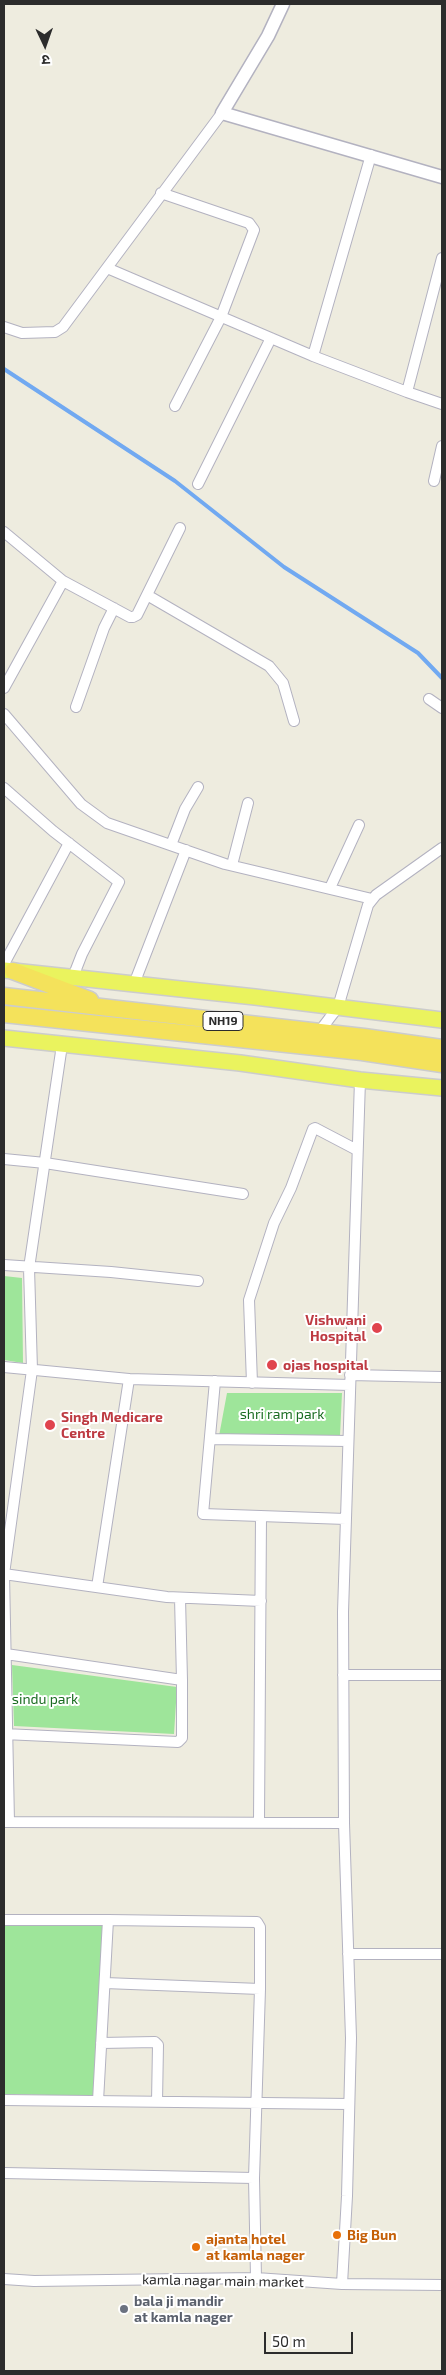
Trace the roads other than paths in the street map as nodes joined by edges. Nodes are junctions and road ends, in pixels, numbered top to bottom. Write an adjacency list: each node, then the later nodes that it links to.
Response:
1 (283, 4): 2 (street)
2 (222, 113): 3 (street); 5 (street)
3 (371, 155): 4 (street); 11 (street)
4 (442, 177)
5 (161, 193): 7 (street); 8 (street)
6 (442, 258): 12 (street)
7 (107, 268): 8 (street); 9 (street)
8 (221, 317): 10 (street); 14 (street)
9 (4, 327)
10 (271, 338): 11 (street); 17 (street)
11 (313, 356): 12 (street)
12 (407, 392): 13 (street)
13 (442, 404)
14 (175, 406)
15 (442, 446): 16 (street)
16 (434, 481)
17 (198, 484)
18 (180, 528): 21 (street)
19 (4, 532): 20 (street)
20 (63, 581): 22 (street); 23 (street)
21 (147, 595): 22 (street); 28 (street)
22 (114, 608): 25 (street)
23 (4, 688)
24 (429, 699): 26 (street)
25 (76, 707)
26 (442, 708)
27 (4, 714): 34 (street)
28 (294, 721)
29 (198, 787): 34 (street)
30 (4, 788): 33 (street)
31 (248, 804): 37 (street)
32 (359, 825): 38 (street)
33 (69, 843): 40 (street); 41 (street)
34 (171, 845): 36 (street)
35 (442, 848): 39 (street)
36 (186, 850): 37 (street); 42 (street)
37 (232, 865): 38 (street)
38 (330, 888): 39 (street)
39 (372, 899): 44 (street)
40 (7, 968): 41 (main road); 45 (highway)
41 (73, 977): 42 (main road)
42 (134, 984): 44 (main road)
43 (4, 996): 45 (highway, NH19)
44 (338, 1007): 47 (main road); 48 (street)
45 (114, 1009): 48 (highway, NH19)
46 (4, 1014): 52 (highway, NH19)
47 (442, 1020)
48 (319, 1032): 51 (highway, NH19)
49 (4, 1038): 50 (main road)
50 (62, 1045): 53 (main road); 57 (street)
51 (442, 1048)
52 (442, 1064)
53 (360, 1080): 54 (main road); 55 (street)
54 (442, 1088)
55 (357, 1150): 66 (street); 68 (street)
56 (4, 1159): 57 (street)
57 (45, 1163): 58 (street); 60 (street)
58 (244, 1194)
59 (4, 1265): 60 (street)
60 (29, 1268): 61 (street); 63 (street)
61 (198, 1281)
62 (4, 1367): 63 (street)
63 (32, 1370): 65 (street); 73 (street)
64 (442, 1377): 66 (street)
65 (129, 1379): 67 (street); 74 (street)
66 (350, 1380): 68 (street); 70 (street)
67 (215, 1381): 68 (street); 69 (street)
68 (252, 1383)
69 (210, 1439): 70 (street); 71 (street)
70 (348, 1441): 72 (street)
71 (261, 1516): 72 (street); 76 (street)
72 (346, 1519): 78 (street)
73 (4, 1574): 74 (street); 77 (street)
74 (97, 1587): 75 (street)
75 (180, 1598): 76 (street); 80 (street)
76 (261, 1601): 82 (street)
77 (6, 1654): 80 (street); 81 (street)
78 (343, 1675): 79 (street); 84 (street)
79 (442, 1675)
80 (182, 1680): 81 (street)
81 (6, 1734): 83 (street)
82 (259, 1821): 83 (street); 84 (street)
83 (6, 1822)
84 (344, 1823): 87 (street)
85 (4, 1920): 86 (street)
86 (108, 1920): 89 (street); 90 (street)
87 (348, 1954): 88 (street); 96 (street)
88 (442, 1954)
89 (104, 1982): 90 (street); 91 (street)
90 (260, 1990): 95 (street)
91 (101, 2043): 93 (street); 94 (street)
92 (4, 2100): 93 (street)
93 (98, 2101): 94 (street)
94 (158, 2102): 95 (street)
95 (257, 2103): 96 (street); 98 (street)
96 (349, 2104): 101 (street)
97 (4, 2173): 98 (street)
98 (254, 2178): 99 (street)
99 (256, 2278): 100 (street, kamla nagar main market); 101 (street, kamla nagar main market)
100 (4, 2279)
101 (342, 2284): 102 (street, kamla nagar main market)
102 (442, 2285)

